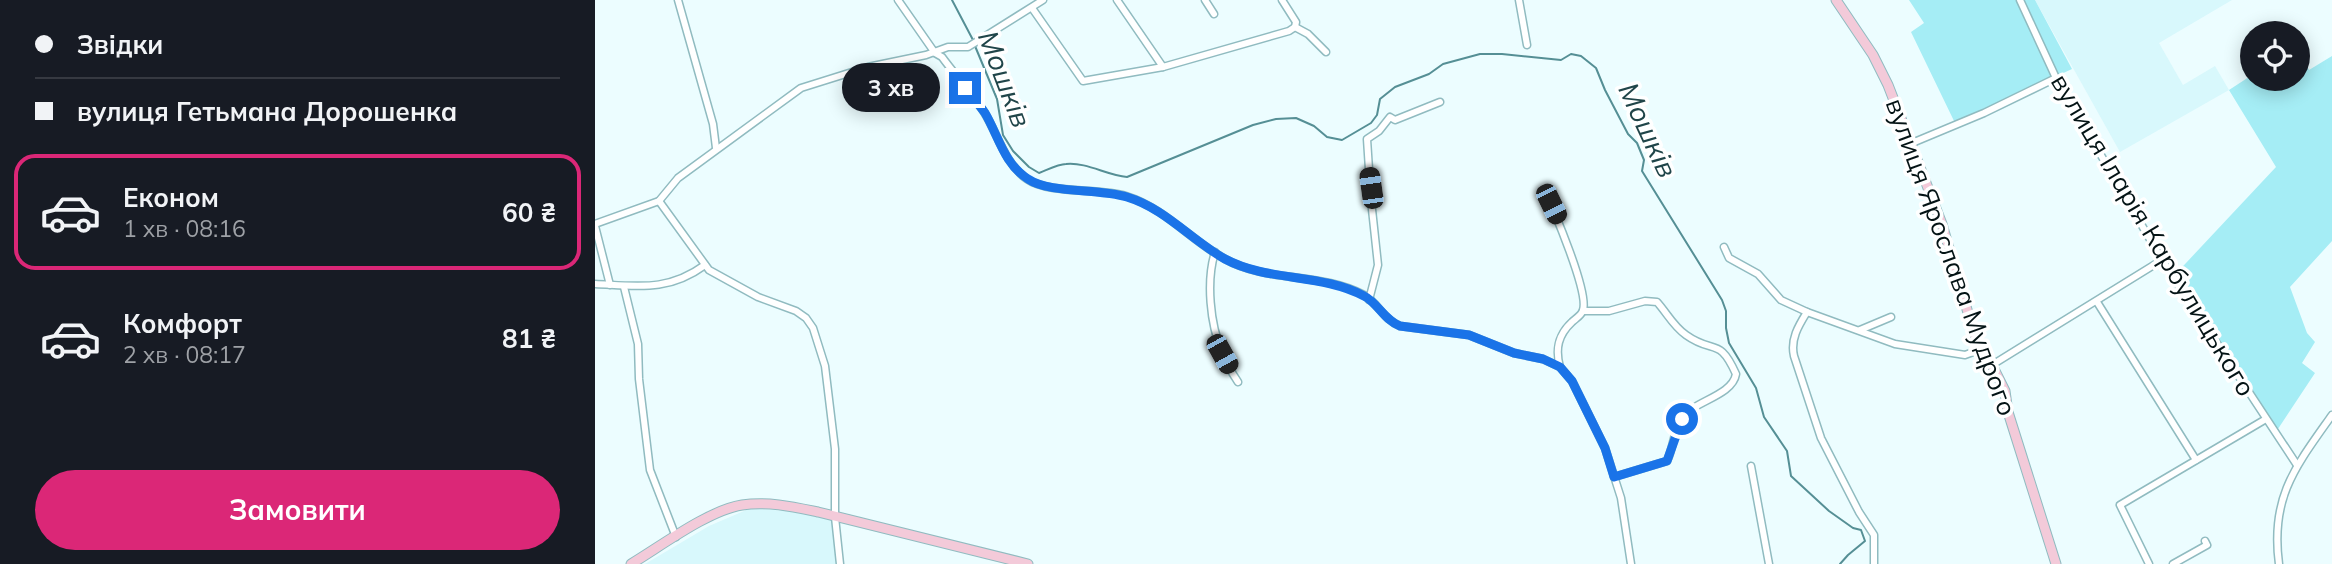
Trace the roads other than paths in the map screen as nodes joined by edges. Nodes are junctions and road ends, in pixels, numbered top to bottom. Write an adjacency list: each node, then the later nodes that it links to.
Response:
1 (678, 0): 20 (street)
2 (898, 0): 15 (street)
3 (1043, 0): 10 (street)
4 (1117, 0): 16 (street)
5 (1205, 0): 11 (street)
6 (1282, 0): 12 (street)
7 (1519, 0): 13 (street)
8 (1836, 0): 19 (main road, вулиця Ярослава Мудрого)
9 (2020, 0): 17 (street, вулиця Іларія Карбулицького)
10 (1032, 8): 15 (street); 16 (street)
11 (1214, 14)
12 (1295, 27): 14 (street); 16 (street)
13 (1527, 46)
14 (1326, 52)
15 (935, 53): 20 (street); 25 (street)
16 (1163, 67)
17 (2056, 78): 19 (street); 26 (street, вулиця Іларія Карбулицького)
18 (1440, 102): 31 (street)
19 (1912, 144): 37 (main road, вулиця Ярослава Мудрого)
20 (716, 148): 22 (street)
21 (1544, 190): 33 (street)
22 (659, 201): 23 (street); 27 (street)
23 (595, 225): 29 (street)
24 (1724, 247): 34 (street)
25 (1215, 252): 31 (street); 40 (street)
26 (2162, 260): 32 (street); 42 (street, вулиця Іларія Карбулицького)
27 (705, 265): 30 (street); 47 (street)
28 (595, 285): 29 (street)
29 (610, 285): 30 (street)
30 (624, 287): 48 (street)
31 (1369, 300): 39 (street)
32 (2097, 302): 38 (street); 43 (street)
33 (1583, 311): 39 (street); 46 (street)
34 (1807, 312): 36 (street); 55 (street)
35 (1892, 317): 36 (street)
36 (1860, 330): 37 (street)
37 (1980, 347): 38 (main road, вулиця Ярослава Мудрого)
38 (1992, 365): 56 (main road, вулиця Ярослава Мудрого)
39 (1560, 367): 46 (street)
40 (1238, 383)
41 (2332, 415): 44 (street)
42 (2266, 419): 43 (street); 44 (street, вулиця Іларія Карбулицького)
43 (2196, 460): 57 (street)
44 (2297, 465): 59 (street)
45 (1751, 466): 54 (street)
46 (1614, 477): 53 (street)
47 (835, 517): 48 (main road); 51 (street); 52 (main road)
48 (676, 537): 50 (main road)
49 (2205, 541): 58 (street)
50 (631, 564)
51 (840, 564)
52 (1028, 564)
53 (1631, 564)
54 (1769, 564)
55 (1874, 564)
56 (2056, 564)
57 (2150, 564)
58 (2173, 564)
59 (2279, 564)

